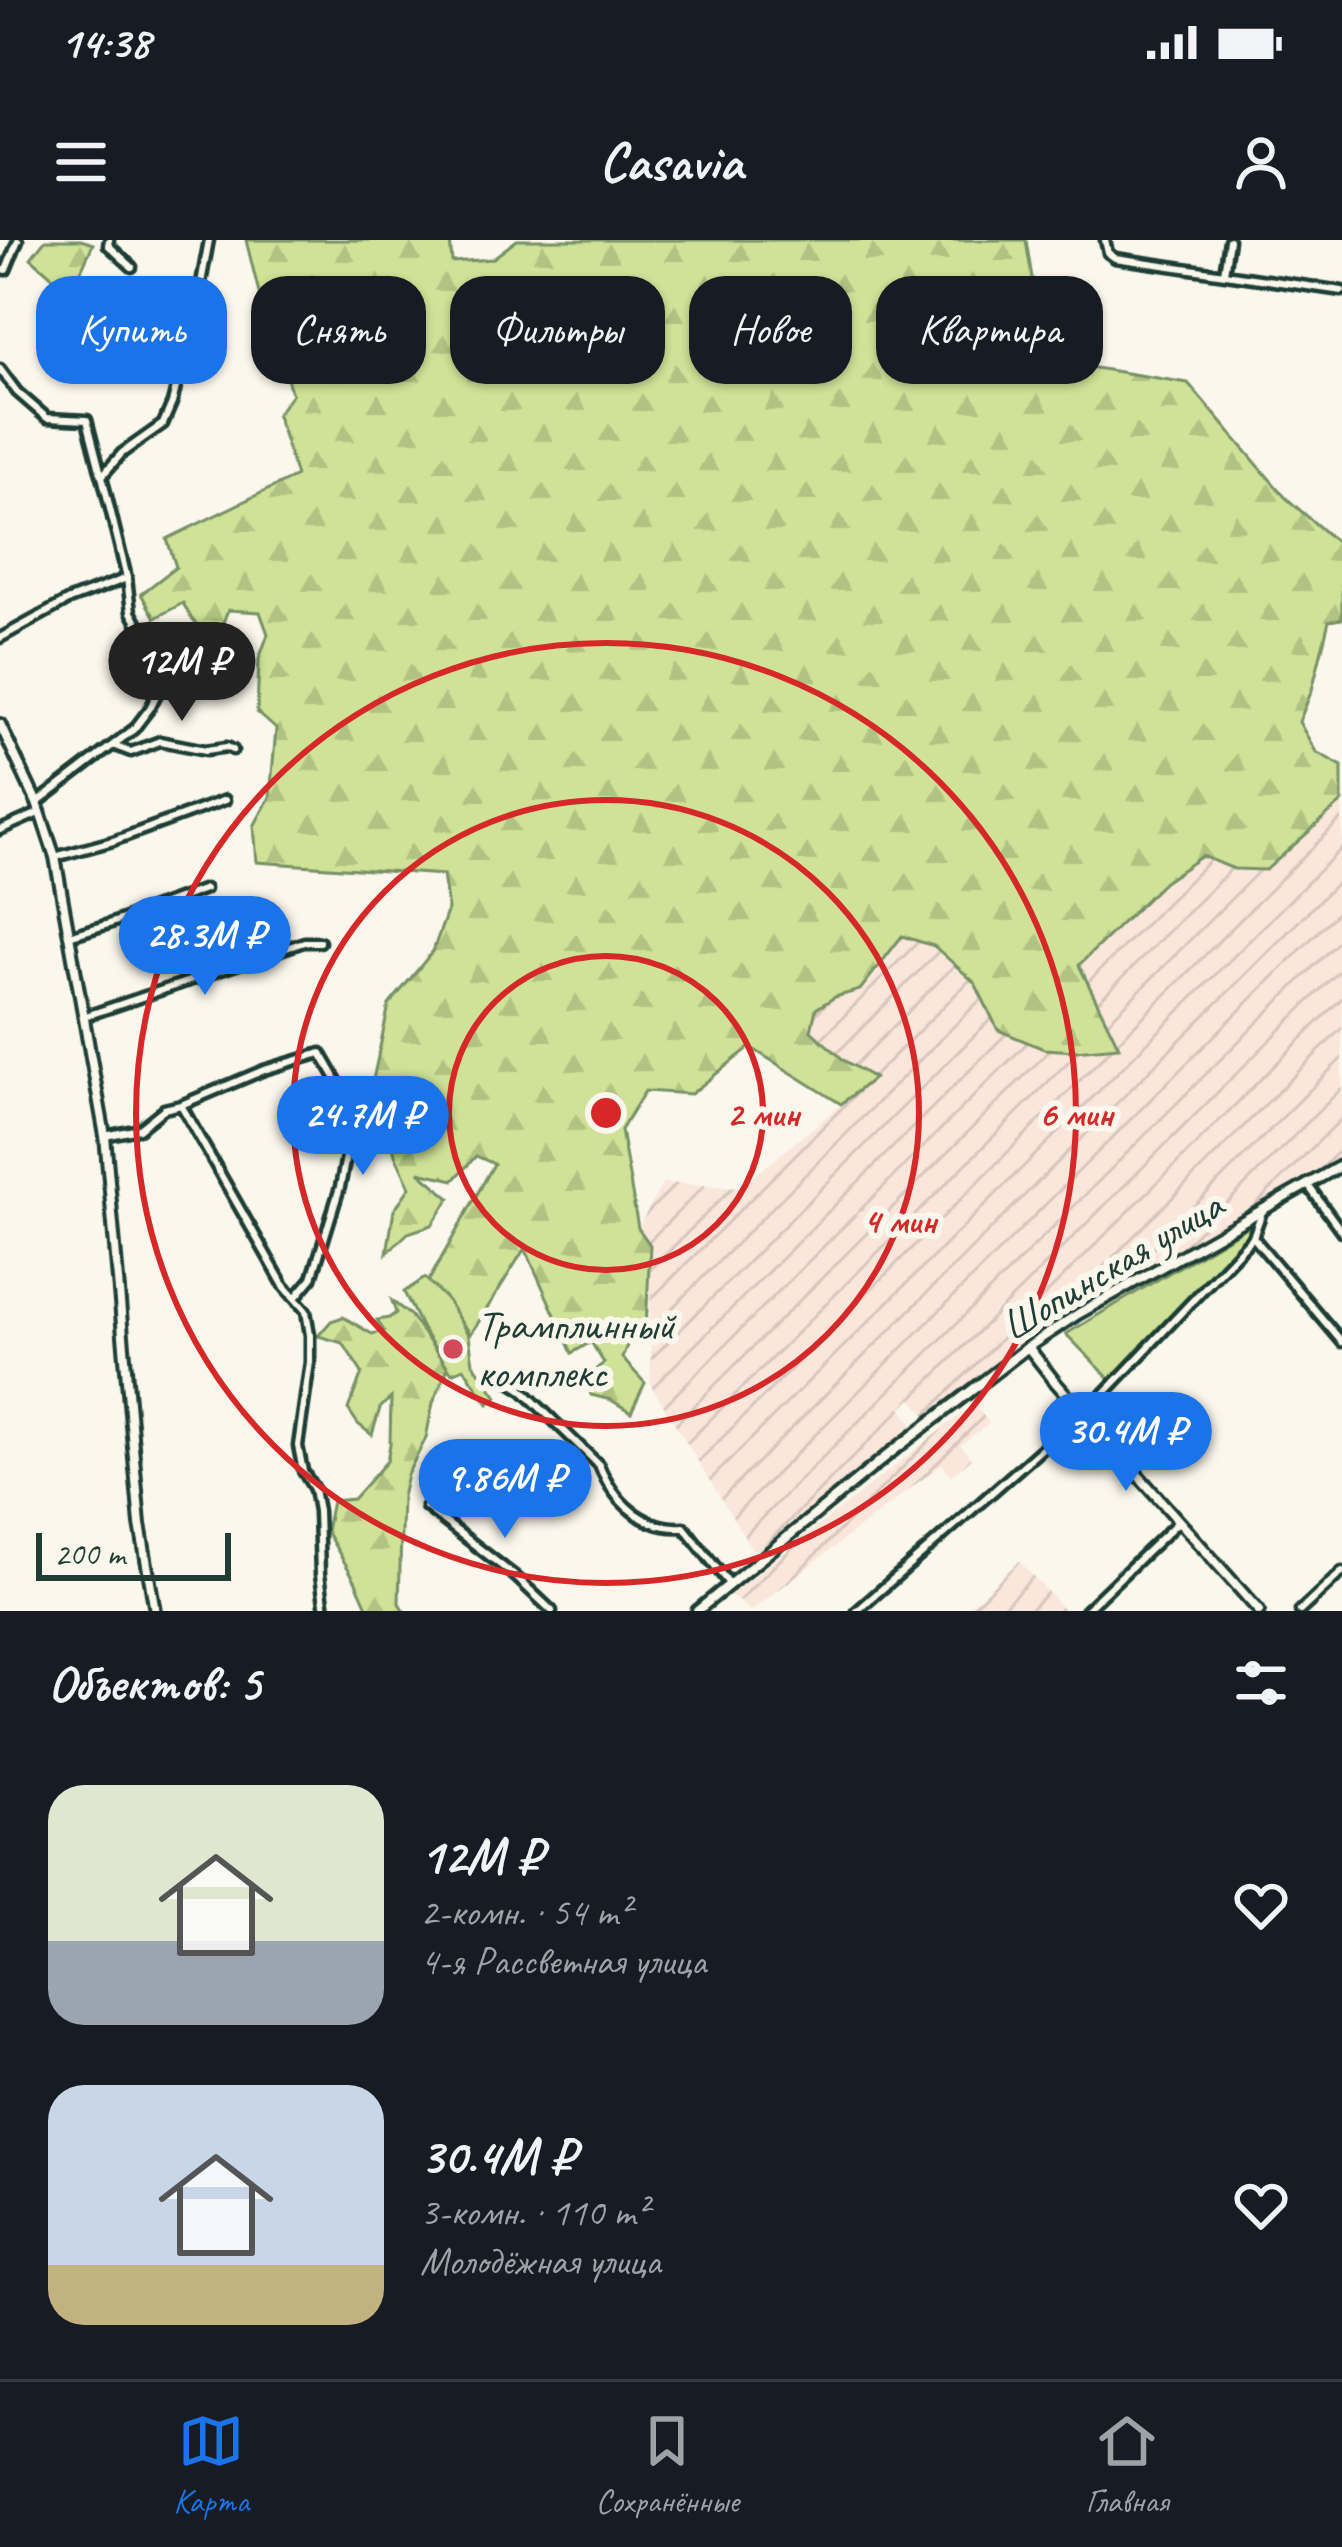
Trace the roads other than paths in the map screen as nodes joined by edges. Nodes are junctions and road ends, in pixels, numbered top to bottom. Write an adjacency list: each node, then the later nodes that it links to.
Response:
1 (18, 240): 7 (street)
2 (109, 240): 6 (street)
3 (209, 240): 11 (street)
4 (1105, 240): 8 (street)
5 (1229, 240): 8 (street)
6 (132, 267)
7 (6, 270)
8 (1224, 273): 9 (street)
9 (1342, 291)
10 (0, 369): 11 (street)
11 (102, 476): 12 (street)
12 (127, 578): 13 (street); 15 (street)
13 (0, 638)
14 (0, 724): 18 (street)
15 (115, 746): 16 (street); 18 (street)
16 (233, 750)
17 (225, 800): 20 (street)
18 (39, 808): 19 (street); 20 (street)
19 (0, 830)
20 (55, 857): 22 (street)
21 (205, 889): 22 (street)
22 (69, 936): 24 (street)
23 (320, 942): 24 (street)
24 (83, 1018): 26 (street)
25 (181, 1105): 26 (street); 32 (street); 32 (street)
26 (105, 1136): 41 (street)
27 (1342, 1165): 28 (street, Шопинская улица)
28 (1306, 1184): 29 (street, Шопинская улица); 30 (street)
29 (1262, 1210): 31 (street); 34 (street, Шопинская улица)
30 (1342, 1232)
31 (1252, 1237): 33 (street); 36 (street)
32 (295, 1298): 42 (street)
33 (1342, 1342)
34 (1028, 1347): 36 (street); 40 (street, Шопинская улица)
35 (505, 1379): 40 (street)
36 (1083, 1414): 38 (street); 45 (street)
37 (426, 1507): 43 (street)
38 (1179, 1521): 46 (street); 47 (street)
39 (1342, 1572): 48 (street)
40 (730, 1585): 44 (street, Шопинская улица)
41 (154, 1611)
42 (325, 1611)
43 (552, 1611)
44 (697, 1611)
45 (857, 1611)
46 (1084, 1611)
47 (1259, 1611)
48 (1300, 1611)

